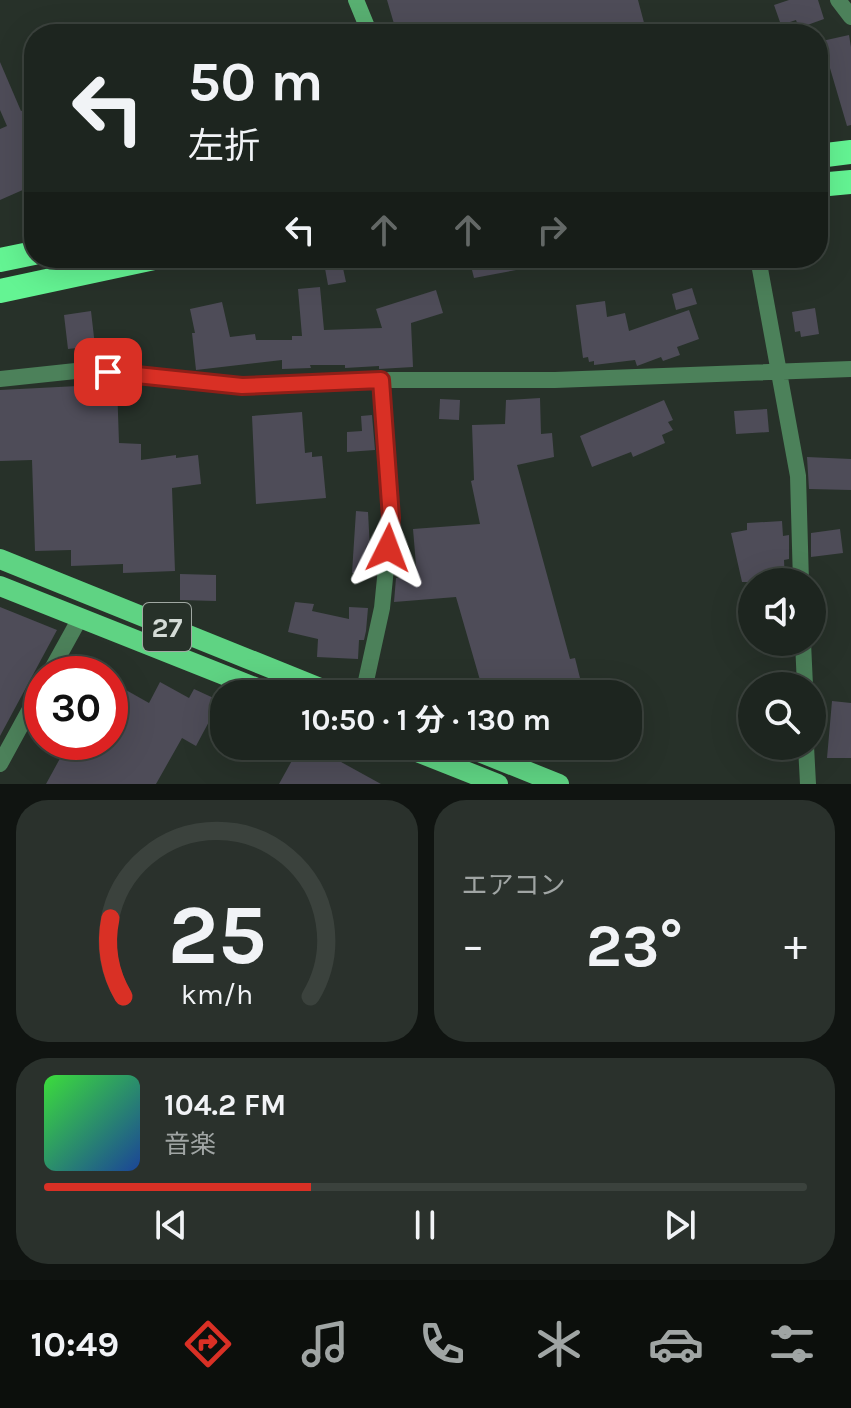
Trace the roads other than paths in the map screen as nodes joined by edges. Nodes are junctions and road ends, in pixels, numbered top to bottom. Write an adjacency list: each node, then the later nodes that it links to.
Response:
1 (356, 0): 4 (street)
2 (838, 0): 3 (street)
3 (851, 17)
4 (366, 24)
5 (851, 152): 6 (highway)
6 (828, 155)
7 (851, 182): 8 (highway)
8 (828, 184)
9 (24, 255): 10 (highway)
10 (0, 260)
11 (107, 268): 13 (highway)
12 (760, 268): 15 (street)
13 (0, 291)
14 (851, 369): 15 (street)
15 (780, 371): 17 (street); 19 (street)
16 (0, 379): 17 (street)
17 (381, 380): 25 (street)
18 (0, 559): 24 (main road, 27)
19 (801, 568)
20 (0, 586): 21 (main road, 27)
21 (80, 618): 22 (street); 23 (main road, 27)
22 (59, 656)
23 (237, 680)
24 (300, 680)
25 (366, 680)
26 (24, 720): 30 (street)
27 (437, 760): 31 (main road)
28 (499, 760): 32 (main road)
29 (807, 760): 33 (street)
30 (0, 764)
31 (498, 784)
32 (559, 784)
33 (808, 784)

